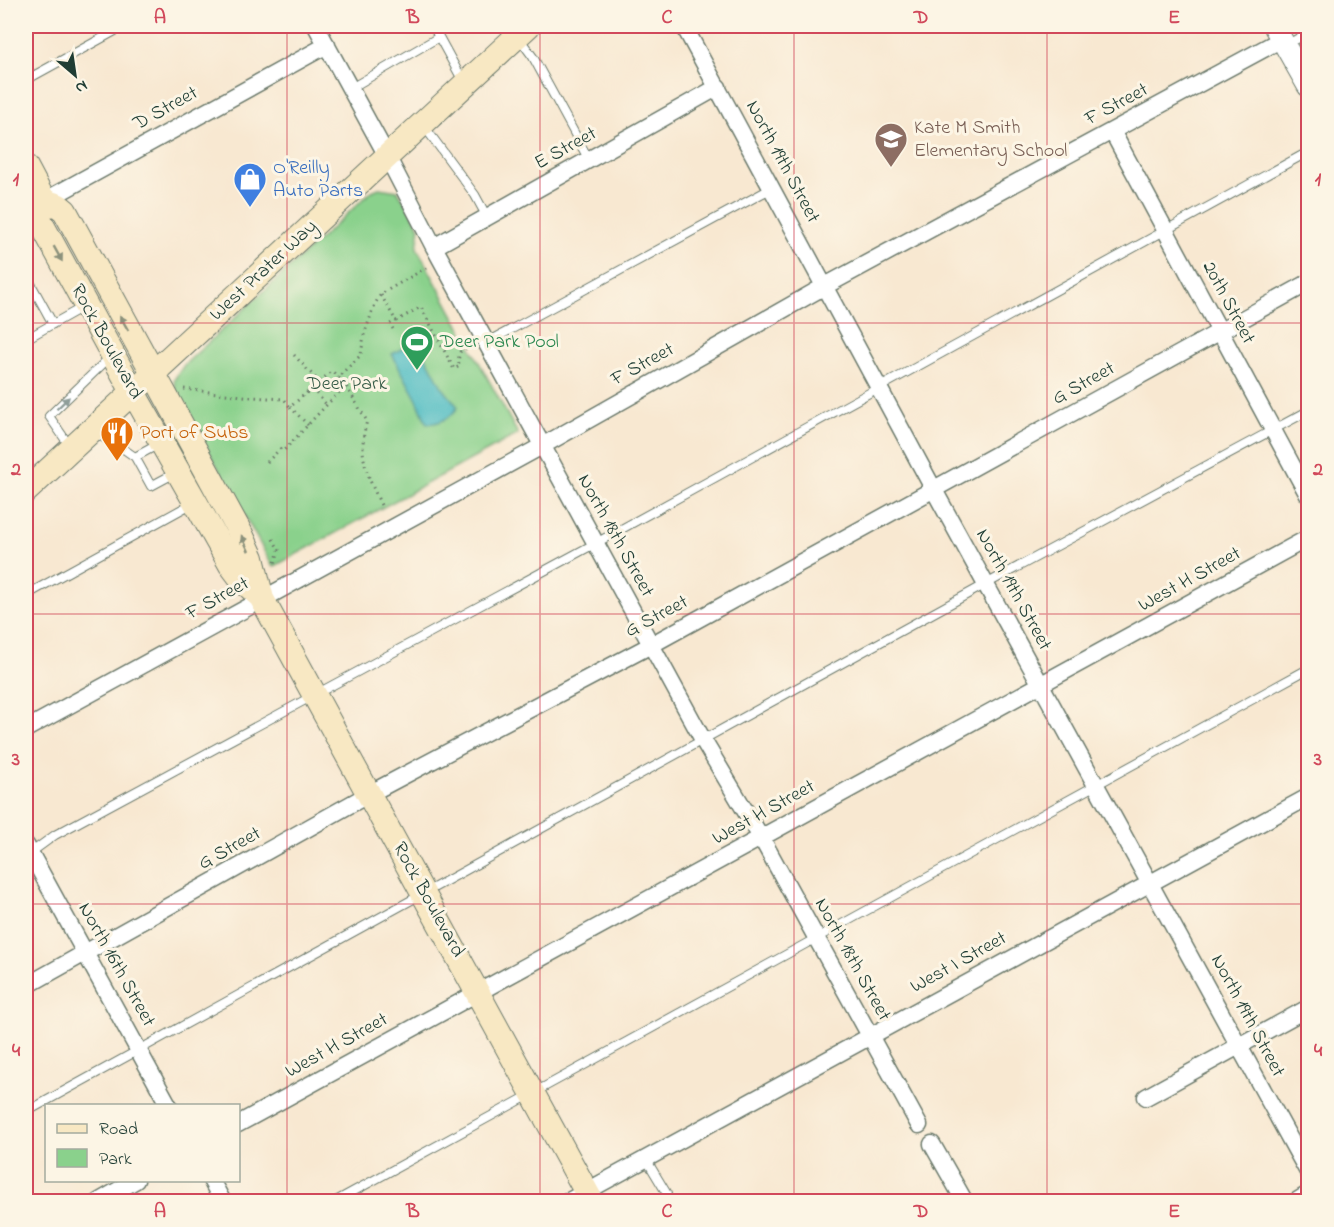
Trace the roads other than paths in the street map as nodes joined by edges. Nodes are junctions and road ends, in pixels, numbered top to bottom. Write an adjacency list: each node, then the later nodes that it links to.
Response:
1 (124, 26): 10 (lane)
2 (316, 26): 9 (street, North 18th Street)
3 (433, 26): 7 (lane)
4 (684, 26): 13 (street, North 19th Street)
5 (522, 30): 11 (main road, West Prater Way); 19 (lane)
6 (1308, 33): 8 (lane)
7 (439, 37): 11 (lane); 14 (lane)
8 (1288, 44): 12 (street); 16 (street, F Street)
9 (327, 45): 14 (street, North 18th Street); 22 (street, D Street)
10 (26, 80)
11 (465, 84): 15 (main road, West Prater Way)
12 (1308, 86)
13 (718, 87): 19 (street, E Street); 21 (street, North 19th Street)
14 (351, 88): 18 (street, North 18th Street)
15 (422, 124): 18 (main road, West Prater Way); 23 (lane)
16 (1112, 131): 24 (street, 20th Street); 28 (street, F Street)
17 (1308, 152): 24 (lane)
18 (387, 156): 25 (street, North 18th Street); 35 (main road, West Prater Way)
19 (589, 160): 23 (street, E Street)
20 (26, 167): 22 (main road, Rock Boulevard)
21 (773, 188): 28 (street, North 19th Street); 33 (lane)
22 (35, 206): 29 (main road, Rock Boulevard, one-way to 29); 35 (main road, Rock Boulevard, one-way to 22)
23 (487, 217): 25 (street, E Street)
24 (1166, 231): 31 (street, 20th Street); 36 (lane)
25 (434, 247): 33 (street, North 18th Street)
26 (26, 275): 30 (lane)
27 (1308, 283): 31 (street, G Street)
28 (825, 286): 36 (street, North 19th Street); 42 (street, F Street)
29 (86, 306): 30 (lane); 34 (main road, Rock Boulevard)
30 (52, 324): 32 (lane)
31 (1220, 333): 39 (street, 20th Street); 46 (street, G Street)
32 (26, 339)
33 (486, 342): 42 (street, North 18th Street)
34 (113, 354): 37 (main road, Rock Boulevard); 43 (lane, one-way to 34)
35 (153, 374): 37 (main road, West Prater Way); 54 (main road, Rock Boulevard, one-way to 35)
36 (879, 387): 46 (street, North 19th Street); 51 (lane)
37 (133, 392): 40 (main road, West Prater Way); 41 (main road, Rock Boulevard)
38 (1308, 411): 39 (lane)
39 (1274, 430): 48 (street, 20th Street); 52 (lane)
40 (91, 431): 43 (main road, West Prater Way); 44 (lane)
41 (162, 443): 44 (lane); 45 (main road, Rock Boulevard)
42 (542, 446): 51 (street, North 18th Street); 54 (street, F Street)
43 (72, 448): 47 (main road, West Prater Way)
44 (135, 457): 45 (lane)
45 (178, 471): 49 (main road, Rock Boulevard)
46 (934, 490): 52 (street, North 19th Street); 55 (street, G Street)
47 (26, 491)
48 (1308, 495)
49 (195, 502): 53 (lane); 54 (main road, Rock Boulevard)
50 (1308, 538): 57 (street, West H Street)
51 (596, 543): 55 (street, North 18th Street); 58 (lane)
52 (986, 584): 57 (street, North 19th Street); 60 (lane)
53 (26, 595)
54 (262, 599): 58 (main road, Rock Boulevard); 59 (street, F Street)
55 (651, 645): 60 (street, North 18th Street); 62 (street, G Street)
56 (1308, 669): 61 (lane)
57 (1041, 686): 61 (street, North 19th Street); 64 (street, West H Street)
58 (315, 694): 62 (main road, Rock Boulevard); 65 (lane)
59 (26, 729)
60 (703, 740): 64 (street, North 18th Street); 67 (lane)
61 (1096, 784): 66 (street, North 19th Street); 68 (lane)
62 (369, 794): 67 (main road, Rock Boulevard); 69 (street, G Street)
63 (1308, 796): 66 (street, West I Street)
64 (762, 838): 68 (street, North 18th Street); 71 (street, West H Street)
65 (27, 851): 69 (street, North 16th Street)
66 (1151, 882): 73 (street, West I Street); 74 (street, North 19th Street)
67 (423, 892): 71 (main road, Rock Boulevard); 75 (lane)
68 (816, 938): 73 (street, North 18th Street); 76 (lane)
69 (85, 954): 70 (street, G Street); 75 (street, North 16th Street)
70 (26, 986)
71 (479, 993): 76 (main road, Rock Boulevard); 80 (street, West H Street)
72 (1308, 1008): 74 (street)
73 (870, 1036): 81 (street, North 18th Street); 83 (street, West I Street)
74 (1239, 1046): 77 (street); 84 (street, North 19th Street)
75 (138, 1049): 78 (street, North 16th Street); 79 (lane)
76 (532, 1093): 88 (main road, Rock Boulevard); 91 (lane)
77 (1146, 1097)
78 (168, 1104)
79 (26, 1112)
80 (240, 1123)
81 (919, 1125)
82 (932, 1144): 93 (street)
83 (646, 1159): 88 (street, West I Street); 92 (lane)
84 (1308, 1172)
85 (133, 1182): 89 (street)
86 (212, 1182): 90 (street)
87 (1308, 1194): 94 (street)
88 (582, 1198)
89 (98, 1202)
90 (223, 1202)
91 (334, 1202)
92 (667, 1202)
93 (965, 1202)
94 (1295, 1202)

